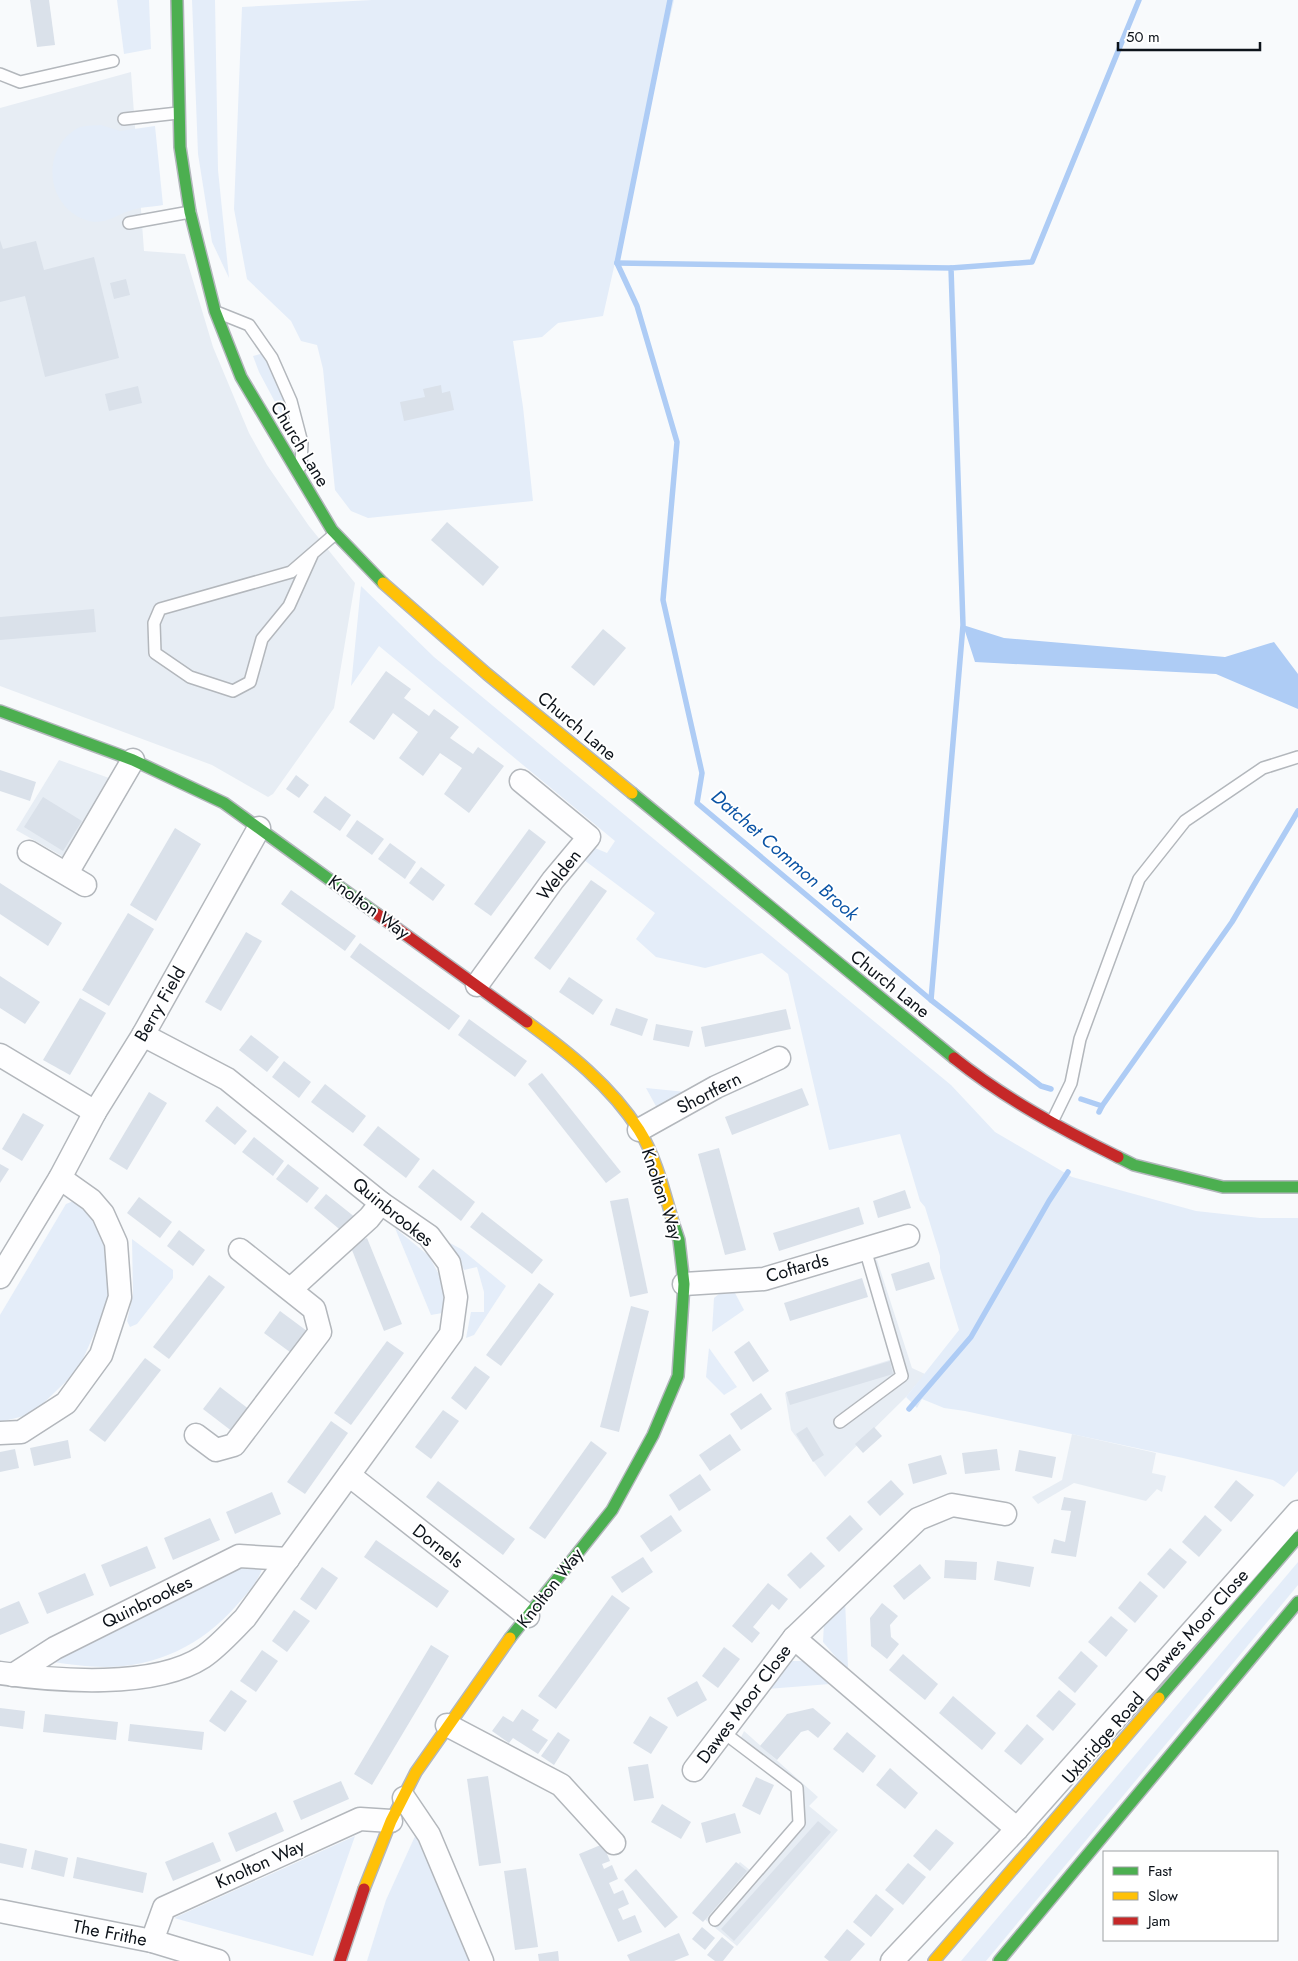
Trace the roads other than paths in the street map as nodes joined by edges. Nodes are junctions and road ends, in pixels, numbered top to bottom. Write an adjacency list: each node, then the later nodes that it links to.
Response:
1 (176, 0): 4 (street, Church Lane)
2 (113, 61): 3 (lane)
3 (0, 74)
4 (178, 113): 5 (lane); 6 (street, Church Lane)
5 (124, 118)
6 (190, 212): 7 (lane); 8 (street, Church Lane)
7 (129, 223)
8 (215, 311): 9 (street, Church Lane); 9 (lane)
9 (301, 479): 10 (street, Church Lane)
10 (335, 534): 11 (lane); 23 (street, Church Lane)
11 (312, 555): 11 (lane)
12 (0, 711): 14 (street, Knolton Way)
13 (1298, 757): 23 (lane)
14 (133, 760): 16 (street, Knolton Way); 17 (street)
15 (521, 781): 18 (street, Welden)
16 (259, 828): 18 (street, Knolton Way); 19 (street, Berry Field)
17 (29, 852)
18 (477, 985): 24 (street, Knolton Way)
19 (143, 1035): 22 (street, Berry Field); 27 (street, Quinbrookes)
20 (0, 1055): 22 (street)
21 (779, 1058): 24 (street, Shortfern)
22 (95, 1112): 25 (street, Berry Field)
23 (1052, 1122): 26 (street, Church Lane)
24 (639, 1130): 32 (street, Knolton Way)
25 (60, 1178): 31 (street, Berry Field); 35 (street)
26 (1298, 1187)
27 (381, 1203): 33 (street); 37 (street, Quinbrookes)
28 (908, 1236): 29 (street, Coftards)
29 (865, 1249): 32 (street, Coftards); 34 (lane)
30 (240, 1250): 33 (street)
31 (0, 1277)
32 (684, 1284): 43 (street, Knolton Way)
33 (291, 1289): 36 (street)
34 (840, 1422)
35 (0, 1432)
36 (196, 1435)
37 (349, 1475): 41 (street, Quinbrookes); 43 (street, Dornels)
38 (1298, 1512): 51 (street, Dawes Moor Close)
39 (1005, 1514): 44 (street, Dawes Moor Close)
40 (1298, 1537): 60 (street, Uxbridge Road)
41 (288, 1559): 45 (street, Quinbrookes); 45 (street, Quinbrookes)
42 (1298, 1602): 61 (street)
43 (528, 1616): 46 (street, Knolton Way)
44 (794, 1638): 47 (street, Dawes Moor Close); 51 (street, Dawes Moor Close)
45 (7, 1674)
46 (447, 1725): 49 (street, Knolton Way); 52 (street)
47 (723, 1732): 48 (street, Dawes Moor Close); 54 (lane)
48 (694, 1770)
49 (404, 1798): 50 (street, Knolton Way); 58 (street)
50 (391, 1821): 55 (street, Knolton Way); 57 (street, Knolton Way)
51 (1017, 1829): 59 (street, Dawes Moor Close)
52 (614, 1843)
53 (0, 1911): 55 (street, The Frithe)
54 (715, 1920)
55 (152, 1942): 56 (street, The Frithe)
56 (218, 1961)
57 (340, 1961)
58 (482, 1961)
59 (892, 1961)
60 (934, 1961)
61 (999, 1961)

